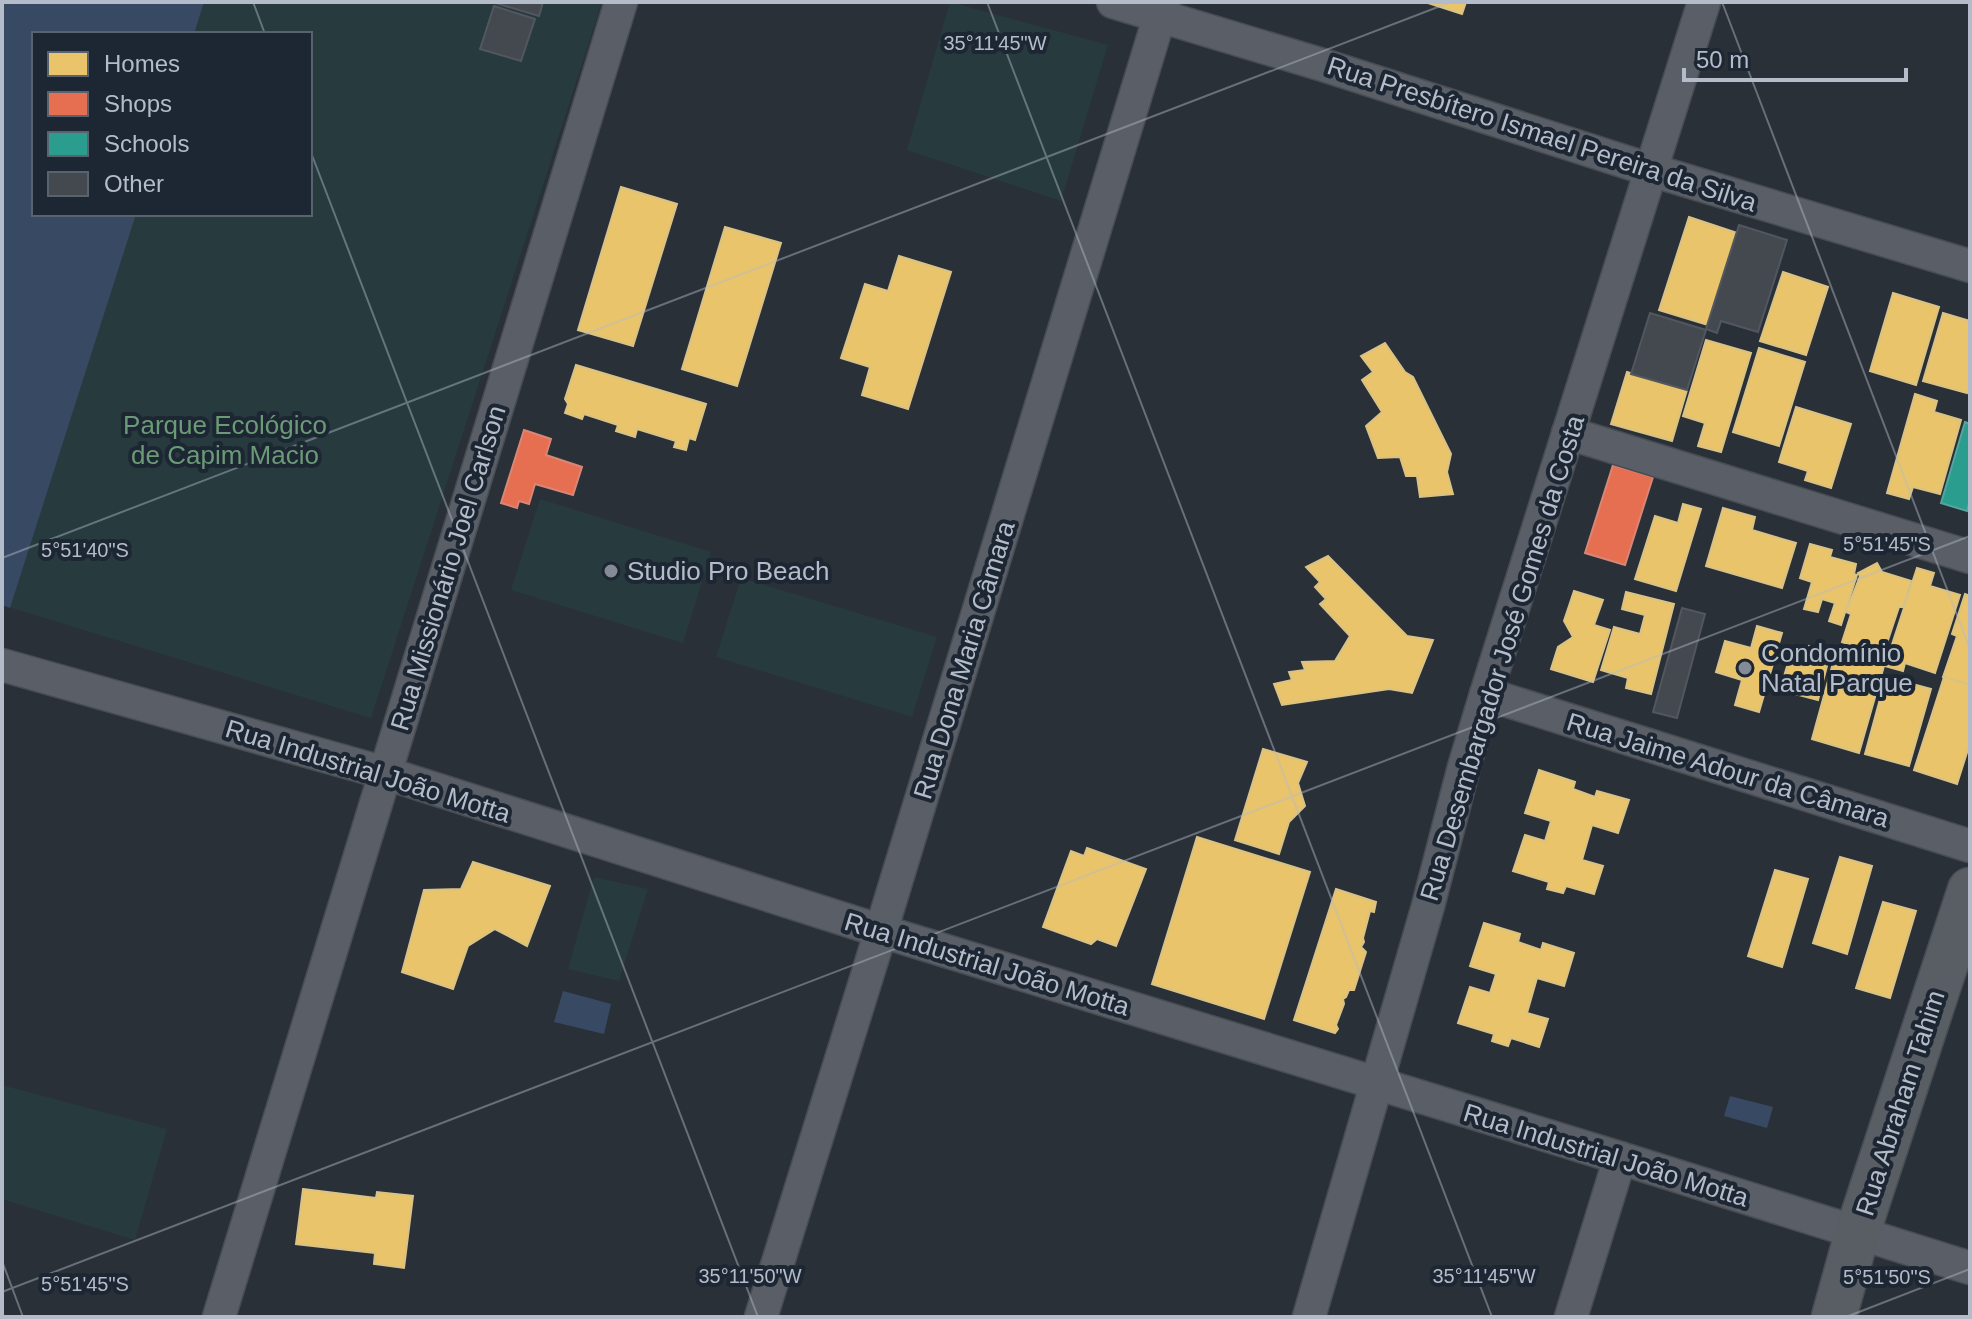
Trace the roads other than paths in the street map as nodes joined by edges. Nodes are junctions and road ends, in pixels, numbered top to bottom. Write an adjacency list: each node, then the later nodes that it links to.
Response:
1 (621, 2): 11 (street, Rua Missionário Joel Carlson)
2 (1113, 2): 4 (street, Rua Presbítero Ismael Pereira da Silva)
3 (1704, 2): 5 (street, Rua Desembargador José Gomes da Costa)
4 (1162, 9): 5 (street, Rua Presbítero Ismael Pereira da Silva); 14 (street, Rua Dona Maria Câmara)
5 (1651, 170): 6 (street, Rua Presbítero Ismael Pereira da Silva); 7 (street, Rua Desembargador José Gomes da Costa)
6 (1970, 266)
7 (1568, 433): 8 (street); 10 (street, Rua Desembargador José Gomes da Costa)
8 (1970, 557)
9 (2, 665): 11 (street, Rua Industrial João Motta)
10 (1486, 694): 12 (street, Rua Jaime Adour da Câmara); 15 (street, Rua Desembargador José Gomes da Costa)
11 (385, 773): 14 (street, Rua Industrial João Motta); 19 (street, Rua Missionário Joel Carlson)
12 (1970, 846)
13 (1970, 890): 17 (main road, Rua Abraham Tahim)
14 (881, 931): 15 (street, Rua Industrial João Motta); 20 (street, Rua Dona Maria Câmara)
15 (1377, 1085): 16 (street, Rua Industrial João Motta); 21 (street, Rua Desembargador José Gomes da Costa)
16 (1620, 1158): 17 (street, Rua Industrial João Motta); 22 (street)
17 (1857, 1234): 18 (street, Rua Industrial João Motta); 23 (main road, Rua Abraham Tahim)
18 (1970, 1268)
19 (219, 1317)
20 (761, 1317)
21 (1309, 1317)
22 (1571, 1317)
23 (1834, 1317)

